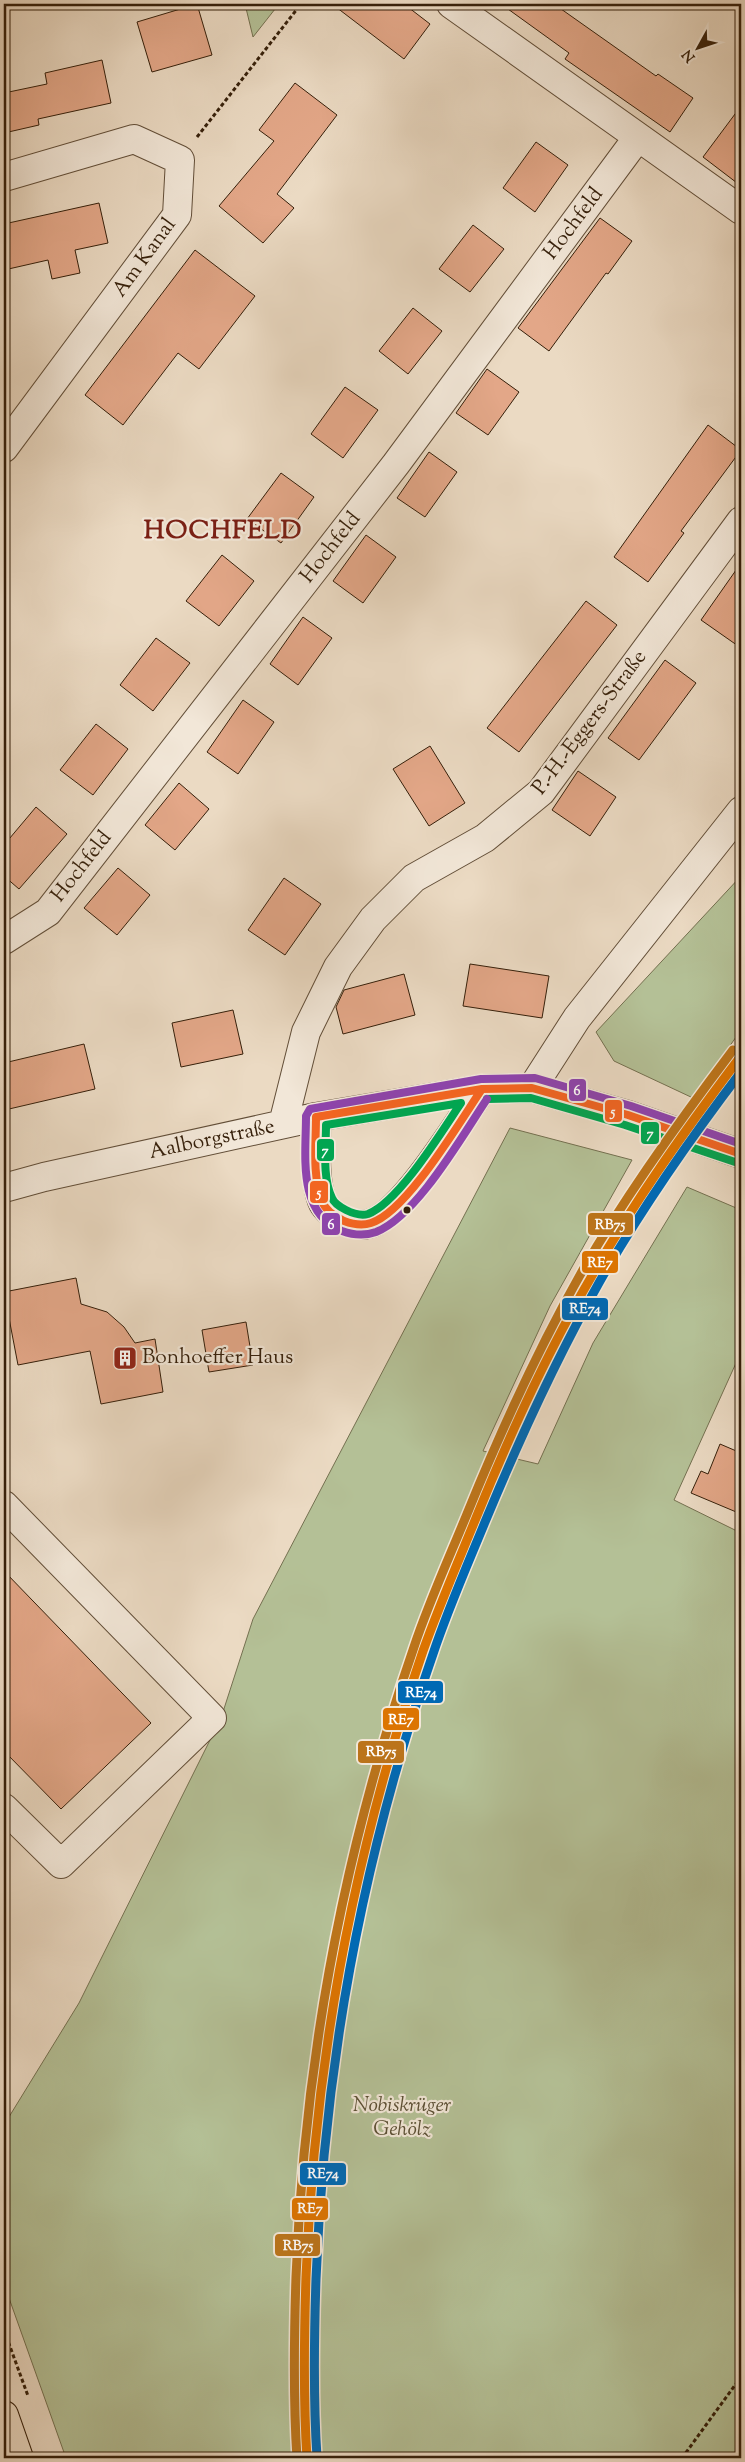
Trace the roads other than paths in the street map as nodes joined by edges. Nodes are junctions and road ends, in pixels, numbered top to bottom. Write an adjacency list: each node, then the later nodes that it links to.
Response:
1 (451, 4): 2 (street)
2 (638, 137): 4 (street); 8 (street, Hochfeld)
3 (4, 177): 5 (street, Am Kanal)
4 (741, 210)
5 (4, 448)
6 (741, 521): 12 (street, P.-H.-Eggers-Straße)
7 (741, 811): 9 (street)
8 (4, 940)
9 (532, 1088): 10 (street, Aalborgstraße); 13 (street, Aalborgstraße)
10 (482, 1089): 11 (street, Aalborgstraße); 11 (street)
11 (316, 1117): 12 (street, Aalborgstraße)
12 (283, 1124): 14 (street, Aalborgstraße)
13 (741, 1154)
14 (4, 1188)
15 (4, 1505): 16 (street)
16 (4, 1808)
17 (4, 2415): 18 (main road)
18 (19, 2458)

